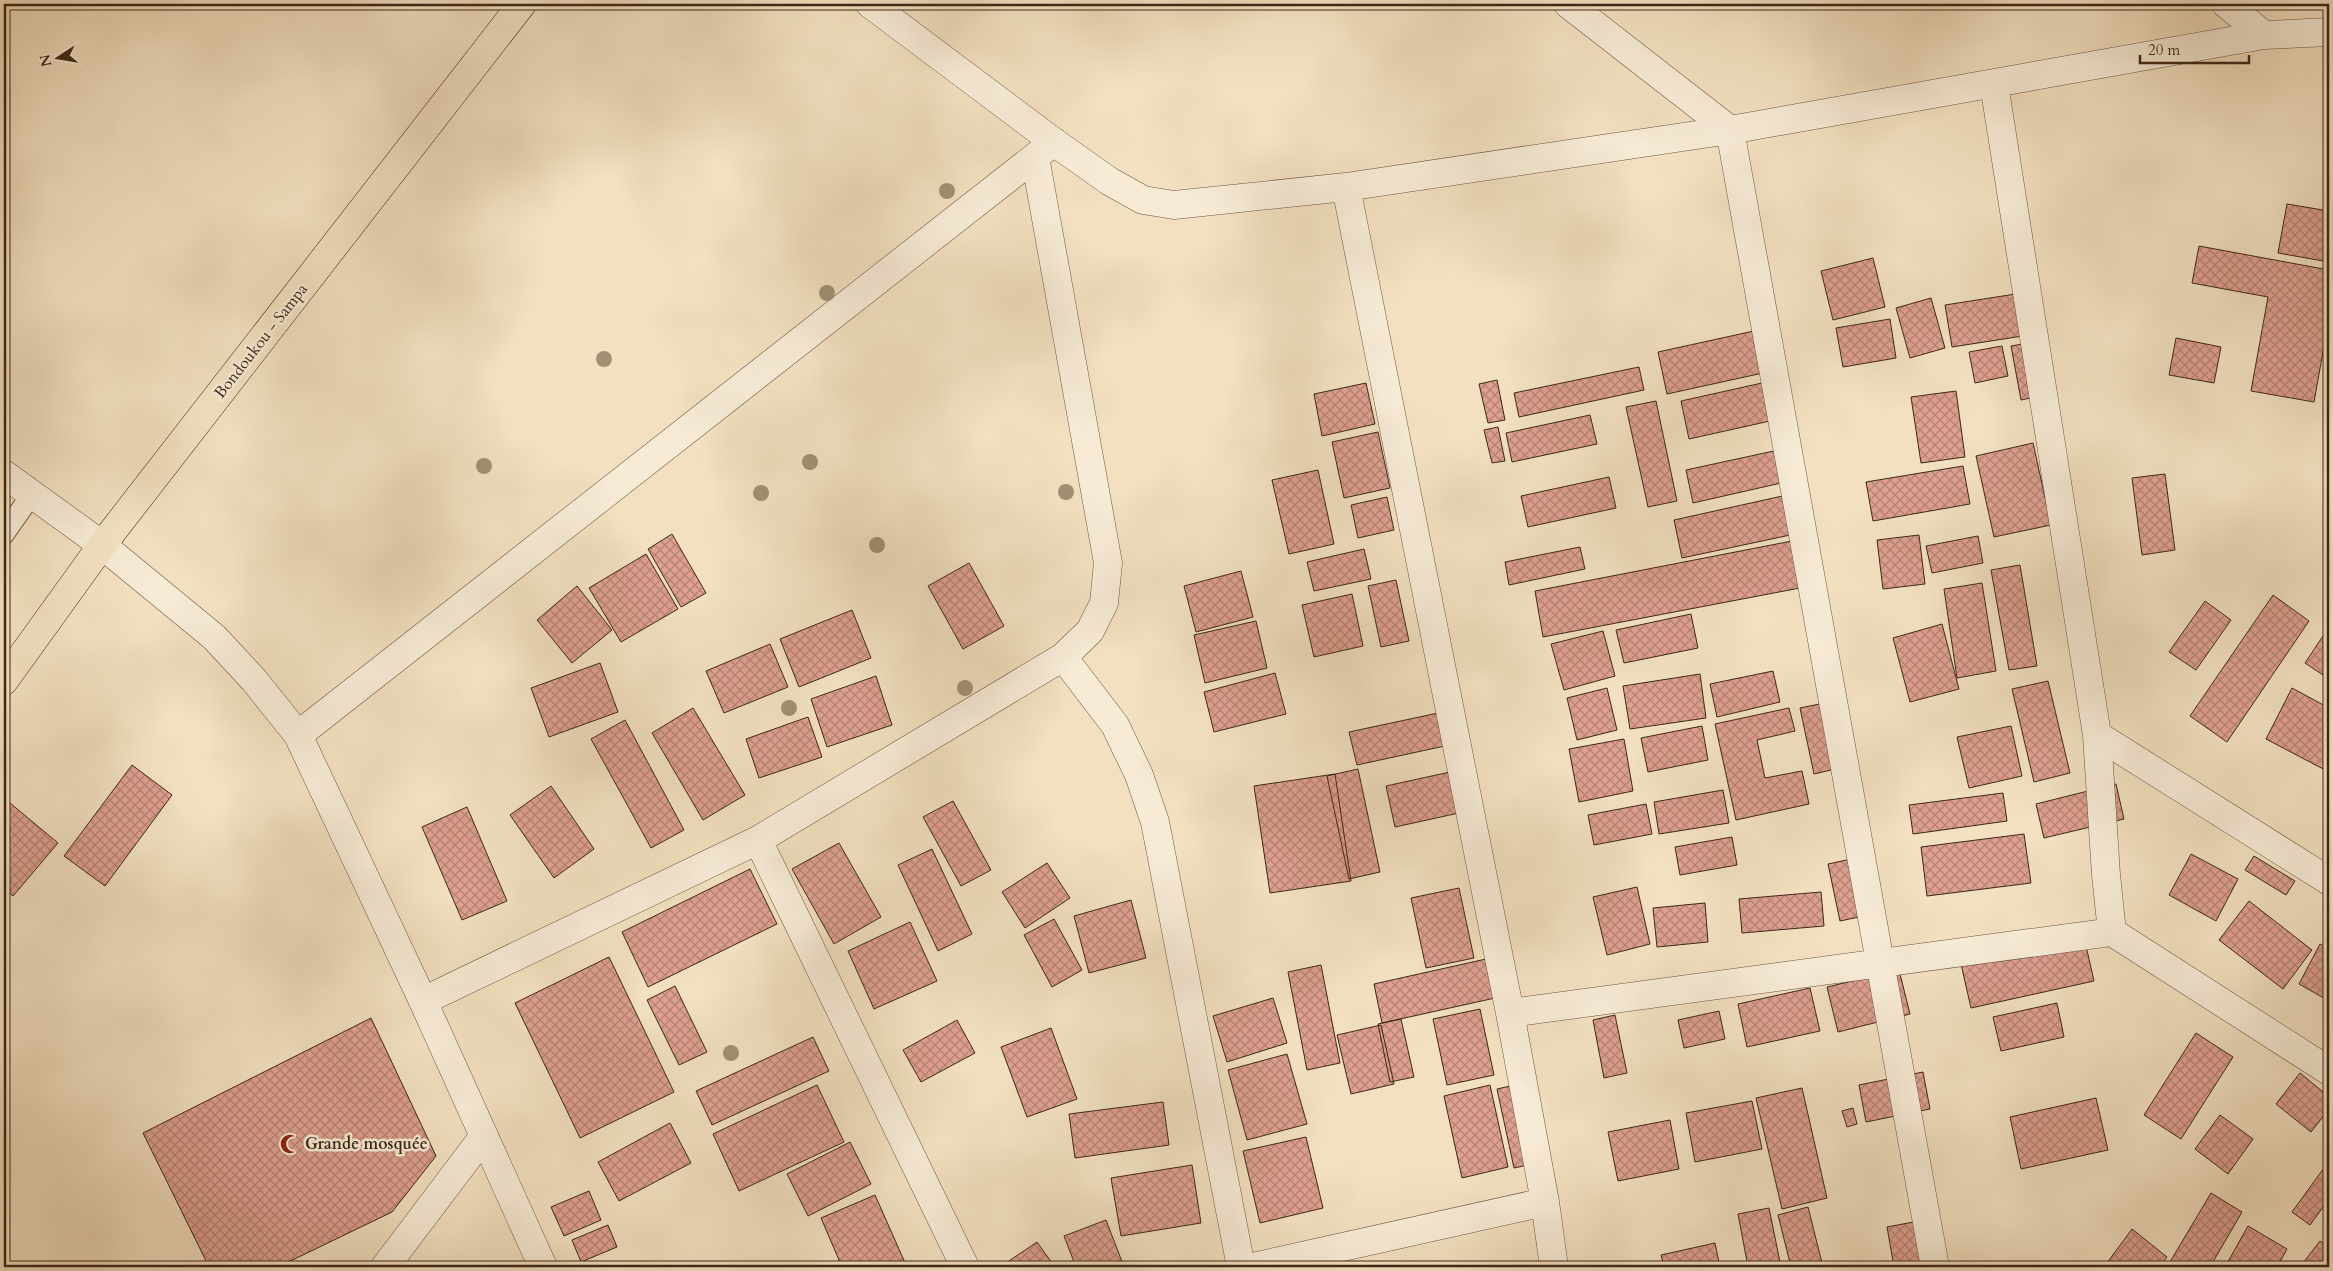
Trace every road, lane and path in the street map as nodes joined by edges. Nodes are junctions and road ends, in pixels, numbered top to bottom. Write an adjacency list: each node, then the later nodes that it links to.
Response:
1 (522, 4): 14 (main road, Bondoukou - Sampa)
2 (870, 4): 9 (street)
3 (1568, 4): 8 (street)
4 (2226, 4): 6 (street)
5 (2329, 32): 6 (street)
6 (2264, 35): 7 (street)
7 (1994, 84): 8 (street); 18 (street)
8 (1730, 130): 10 (street); 22 (street)
9 (1044, 149): 10 (street); 15 (street); 17 (street)
10 (1346, 187): 24 (street)
11 (4, 474): 12 (street)
12 (32, 494): 13 (lane); 14 (street)
13 (4, 534)
14 (102, 545): 16 (main road, Bondoukou - Sampa); 17 (street)
15 (1063, 657): 19 (street); 31 (street)
16 (4, 681)
17 (298, 735): 23 (street)
18 (2097, 735): 20 (street); 21 (street)
19 (758, 840): 23 (street); 30 (street)
20 (2329, 881)
21 (2112, 932): 22 (street); 25 (street)
22 (1881, 965): 24 (street); 34 (street)
23 (423, 1001): 26 (street)
24 (1510, 1013): 27 (street)
25 (2329, 1071)
26 (484, 1136): 28 (street); 29 (street)
27 (1545, 1202): 32 (street); 33 (street)
28 (385, 1267)
29 (543, 1267)
30 (965, 1267)
31 (1241, 1267)
32 (1252, 1267)
33 (1554, 1267)
34 (1936, 1267)

